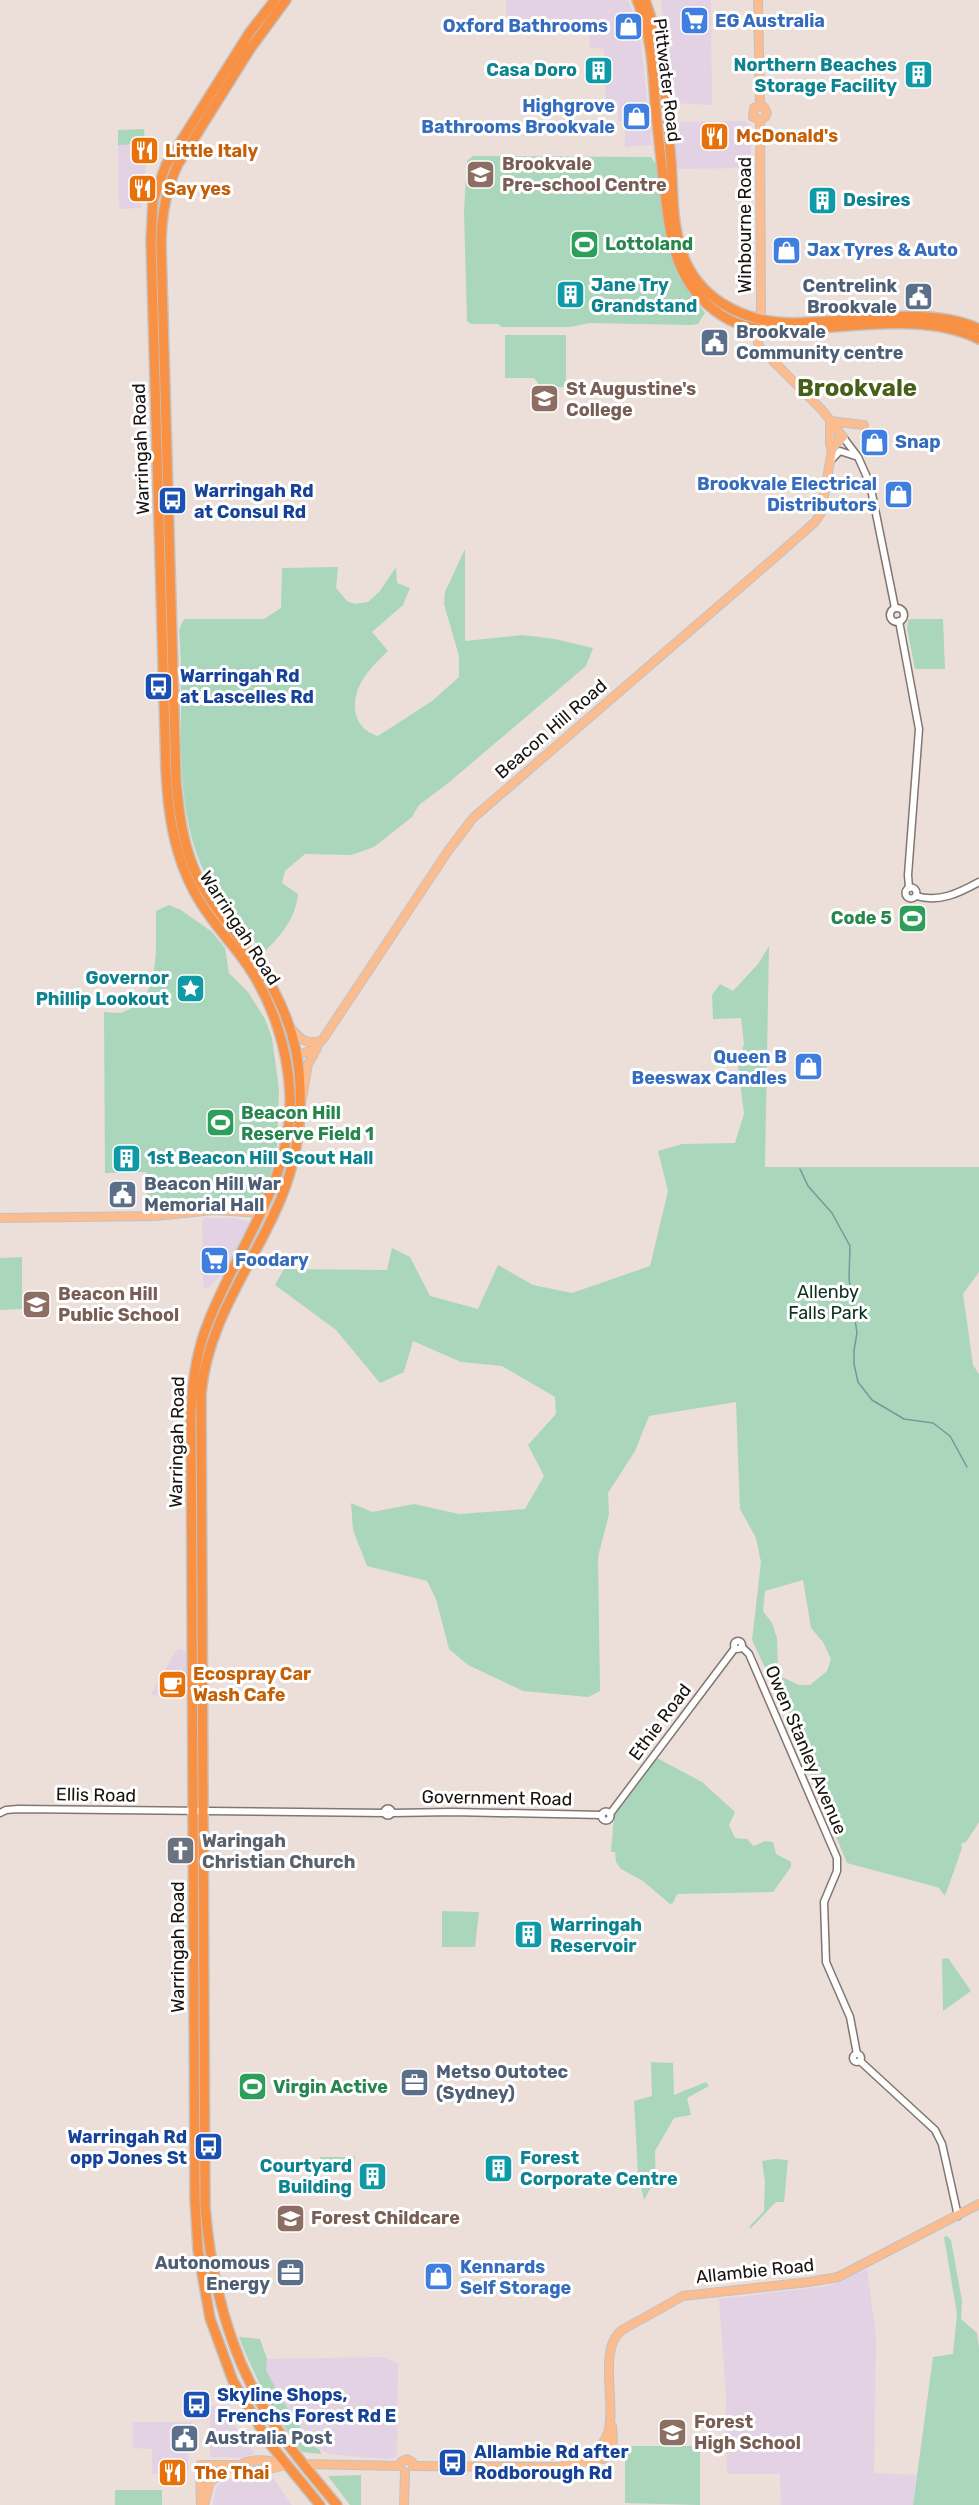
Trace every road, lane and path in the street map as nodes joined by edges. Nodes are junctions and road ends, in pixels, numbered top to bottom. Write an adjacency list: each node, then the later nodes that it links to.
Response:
1 (275, 0): 6 (highway, Warringah Road)
2 (286, 0): 6 (highway, Warringah Road)
3 (637, 0): 7 (highway, Pittwater Road)
4 (645, 0): 7 (highway, Pittwater Road)
5 (758, 0): 7 (main road, Winbourne Road)
6 (212, 99): 16 (highway, Warringah Road)
7 (759, 324): 8 (highway, Pittwater Road); 9 (highway, Pittwater Road); 10 (main road, Winbourne Road)
8 (979, 329)
9 (979, 339)
10 (830, 421): 11 (main road); 12 (main road, Winbourne Road); 13 (main road, Beacon Hill Road)
11 (864, 425)
12 (843, 437): 13 (main road); 14 (street)
13 (832, 450): 15 (main road, Beacon Hill Road)
14 (858, 457): 15 (street); 20 (street)
15 (830, 462): 22 (main road, Beacon Hill Road)
16 (163, 469): 17 (highway, Warringah Road); 18 (highway, Warringah Road)
17 (170, 519): 18 (highway); 19 (highway, Warringah Road)
18 (159, 520): 19 (highway, Warringah Road)
19 (194, 881): 21 (highway, Warringah Road); 24 (highway, Warringah Road)
20 (979, 882)
21 (288, 1024): 22 (main road); 23 (highway, Warringah Road)
22 (320, 1044): 23 (main road); 25 (main road, Warringah Road)
23 (297, 1055): 24 (highway); 25 (highway, Warringah Road)
24 (286, 1056): 26 (highway, Warringah Road)
25 (300, 1102): 27 (highway, Warringah Road)
26 (261, 1213): 27 (main road); 28 (main road); 30 (highway, Warringah Road)
27 (274, 1214): 30 (highway, Warringah Road)
28 (0, 1218)
29 (738, 1648): 32 (street, Ethie Road); 34 (street, Owen Stanley Avenue)
30 (198, 1811): 31 (street, Ellis Road); 32 (street, Government Road); 35 (highway, Warringah Road); 36 (highway, Warringah Road)
31 (0, 1813)
32 (610, 1814)
33 (979, 2204): 34 (main road, Allambie Road)
34 (958, 2216): 38 (main road, Allambie Road)
35 (286, 2464): 36 (highway); 37 (main road); 41 (highway, Warringah Road)
36 (303, 2464): 39 (main road); 42 (highway, Warringah Road)
37 (236, 2466): 40 (main road); 40 (main road)
38 (413, 2466): 39 (main road); 39 (main road, Allambie Road)
39 (403, 2469): 43 (main road)
40 (202, 2505)
41 (320, 2505)
42 (337, 2505)
43 (404, 2505)

